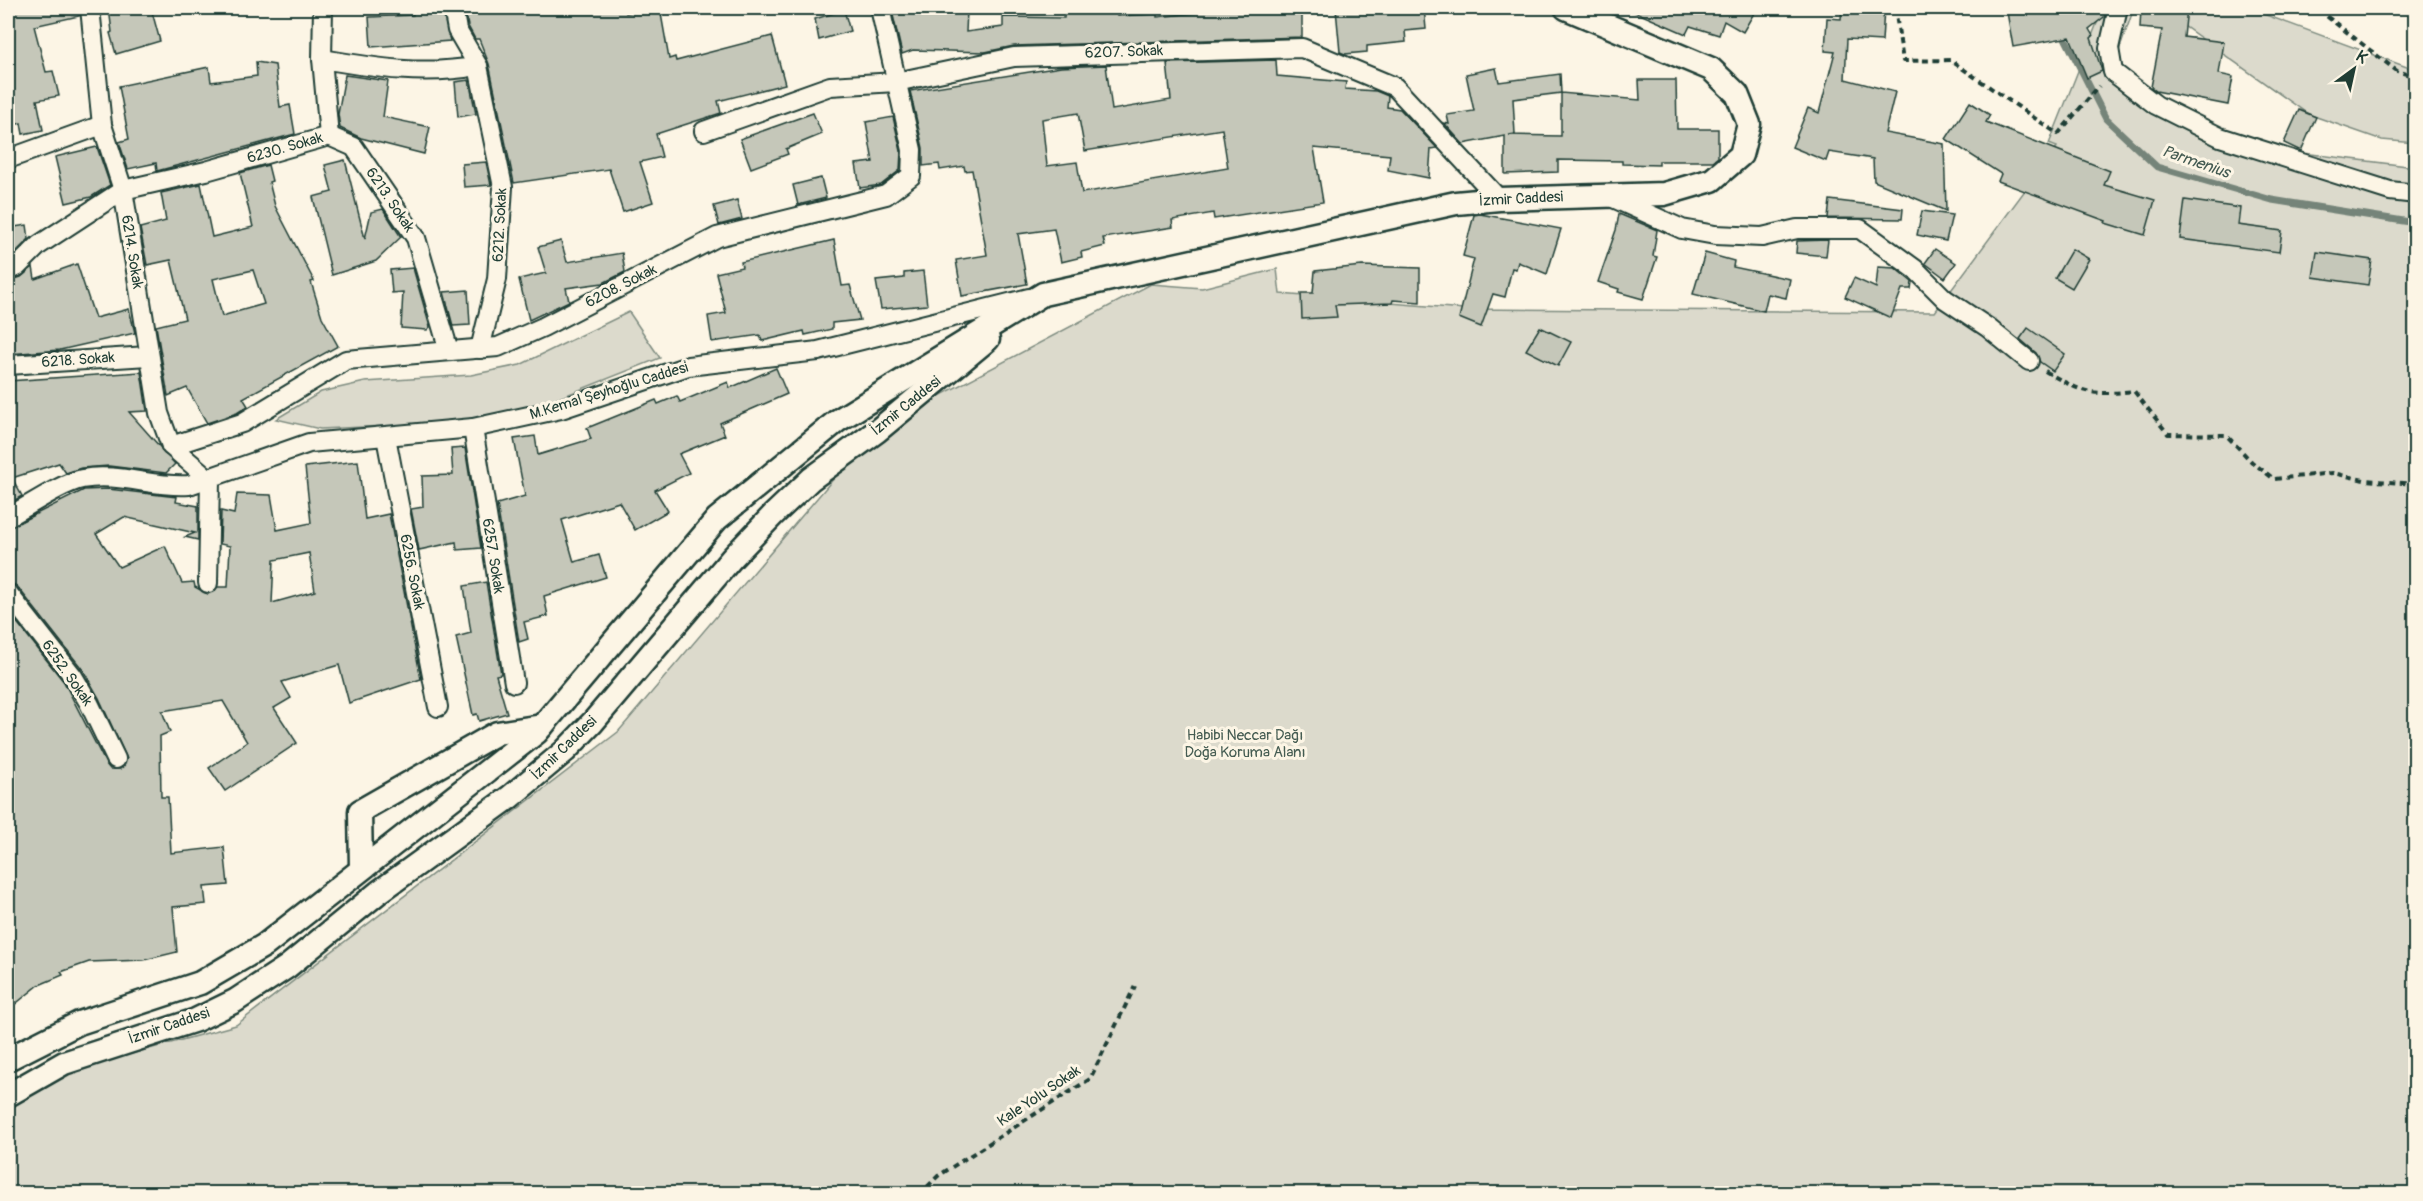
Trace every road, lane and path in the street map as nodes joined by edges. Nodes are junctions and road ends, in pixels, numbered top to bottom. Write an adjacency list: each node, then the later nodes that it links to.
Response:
1 (90, 8): 14 (street, 6214. Sokak)
2 (323, 8): 9 (street, 6230. Sokak)
3 (453, 8): 10 (street)
4 (880, 8): 13 (street, 6208. Sokak)
5 (1566, 8): 20 (street, İzmir Caddesi)
6 (1895, 8): 11 (path)
7 (2118, 8): 11 (street)
8 (2321, 8): 12 (path)
9 (322, 59): 10 (street); 16 (street, 6230. Sokak)
10 (478, 66): 24 (street, 6212. Sokak)
11 (2113, 72): 19 (street)
12 (2415, 77)
13 (896, 82): 15 (street, 6207. Sokak); 21 (street, 6207. Sokak); 24 (street, 6208. Sokak)
14 (102, 125): 17 (street); 18 (street, 6214. Sokak)
15 (704, 131)
16 (329, 136): 18 (street, 6230. Sokak); 25 (street, 6213. Sokak)
17 (8, 159)
18 (123, 190): 22 (street, 6230. Sokak); 26 (street, 6214. Sokak)
19 (2415, 194)
20 (1609, 196): 21 (street, İzmir Caddesi); 27 (street)
21 (1499, 199): 23 (street, İzmir Caddesi)
22 (8, 270)
23 (1042, 294): 29 (street, M.Kemal Şeyhoğlu Caddesi); 39 (street, İzmir Caddesi); 44 (street, İzmir Caddesi)
24 (480, 348): 25 (street, 6208. Sokak)
25 (449, 351): 31 (street, 6208. Sokak)
26 (148, 356): 28 (street, 6218. Sokak); 31 (street, 6214. Sokak)
27 (2029, 361): 33 (path)
28 (8, 365)
29 (473, 428): 30 (street, M.Kemal Şeyhoğlu Caddesi); 37 (street, 6257. Sokak)
30 (386, 437): 32 (street, M.Kemal Şeyhoğlu Caddesi); 38 (street, 6256. Sokak)
31 (171, 446): 32 (street, 6214. Sokak)
32 (210, 480): 34 (street, M.Kemal Şeyhoğlu Caddesi); 35 (street)
33 (2415, 484)
34 (8, 517)
35 (208, 583)
36 (8, 593): 40 (street, 6252. Sokak)
37 (514, 683)
38 (438, 707)
39 (542, 726): 41 (street, İzmir Caddesi); 41 (street)
40 (116, 759)
41 (361, 868): 43 (street, İzmir Caddesi)
42 (1135, 986): 45 (path, Kale Yolu Sokak)
43 (8, 1059)
44 (8, 1095)
45 (920, 1194)

